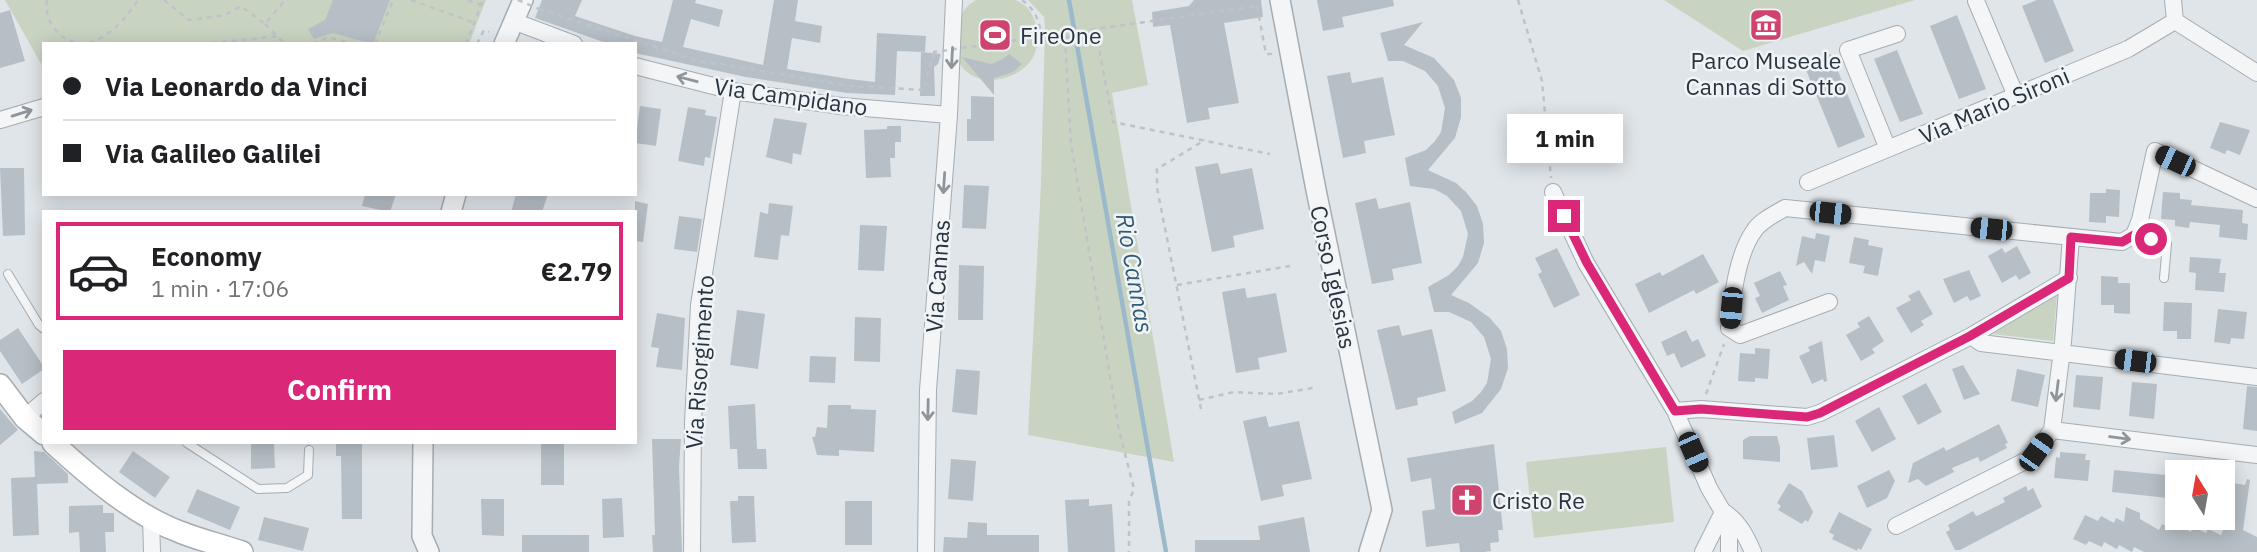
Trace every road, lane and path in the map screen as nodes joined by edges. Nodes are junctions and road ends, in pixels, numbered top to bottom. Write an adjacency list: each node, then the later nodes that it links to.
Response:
1 (47, 0): 26 (path)
2 (138, 0): 27 (path)
3 (163, 0): 17 (path)
4 (244, 0): 17 (path)
5 (285, 0): 22 (path)
6 (393, 0): 32 (path)
7 (411, 0): 21 (path)
8 (468, 0): 18 (path)
9 (483, 0): 18 (path)
10 (954, 0): 42 (street, Via Cannas, one-way to 42)
11 (1022, 0): 25 (path)
12 (1280, 0): 87 (street, Corso Iglesias)
13 (1517, 0): 48 (path)
14 (2173, 0): 20 (street)
15 (1976, 1): 40 (street)
16 (527, 3): 19 (street); 36 (path, bridge)
17 (241, 5): 22 (path)
18 (481, 5): 21 (path)
19 (513, 21): 34 (street); 35 (street)
20 (2175, 21): 38 (street); 40 (street, Via Mario Sironi)
21 (475, 23): 33 (path)
22 (265, 24): 24 (path)
23 (1897, 34): 45 (street)
24 (280, 36): 28 (path); 29 (path)
25 (1065, 37): 44 (path, bridge); 86 (path)
26 (80, 42)
27 (94, 42)
28 (222, 42)
29 (284, 42)
30 (317, 42): 31 (path)
31 (346, 42)
32 (376, 42)
33 (467, 42)
34 (505, 42)
35 (570, 42)
36 (1269, 42)
37 (637, 67): 39 (street, Via Campidano, one-way to 37)
38 (2257, 73)
39 (733, 91): 42 (street, Via Campidano); 84 (street, Via Risorgimento)
40 (2016, 96): 45 (street, Via Mario Sironi)
41 (42, 108): 43 (street, one-way to 41)
42 (949, 115): 85 (street, Via Cannas, one-way to 85)
43 (0, 120)
44 (1205, 140): 46 (path); 56 (path)
45 (1888, 149): 47 (street, Via Mario Sironi)
46 (1270, 153)
47 (1808, 182)
48 (1553, 192): 69 (street)
49 (2257, 199): 50 (street)
50 (2134, 235): 51 (street); 55 (lane)
51 (2071, 237): 54 (street); 59 (street)
52 (1290, 266): 56 (path)
53 (8, 274): 58 (lane)
54 (2069, 278): 60 (street); 61 (street)
55 (2164, 278)
56 (1177, 285): 65 (path)
57 (1829, 302): 59 (street)
58 (42, 327)
59 (1729, 328): 68 (path)
60 (1970, 336): 61 (street); 68 (street)
61 (2062, 351): 62 (street); 71 (street, one-way to 71)
62 (2257, 377)
63 (0, 385): 70 (main road)
64 (1313, 388): 65 (path)
65 (1199, 400): 67 (path)
66 (42, 403): 70 (street)
67 (1201, 409)
68 (1701, 409): 69 (street)
69 (1675, 411): 78 (street)
70 (25, 418): 72 (main road)
71 (2052, 430): 77 (street, one-way to 77); 80 (street)
72 (42, 433)
73 (54, 444): 79 (main road)
74 (189, 444): 76 (lane)
75 (423, 444): 81 (street)
76 (309, 450)
77 (2257, 455)
78 (1723, 512): 88 (street); 89 (street); 90 (street)
79 (151, 518): 82 (street); 83 (main road)
80 (1896, 526)
81 (421, 546)
82 (152, 552)
83 (242, 552)
84 (692, 552)
85 (926, 552)
86 (1129, 552)
87 (1369, 552)
88 (1703, 552)
89 (1729, 552)
90 (1753, 552)

